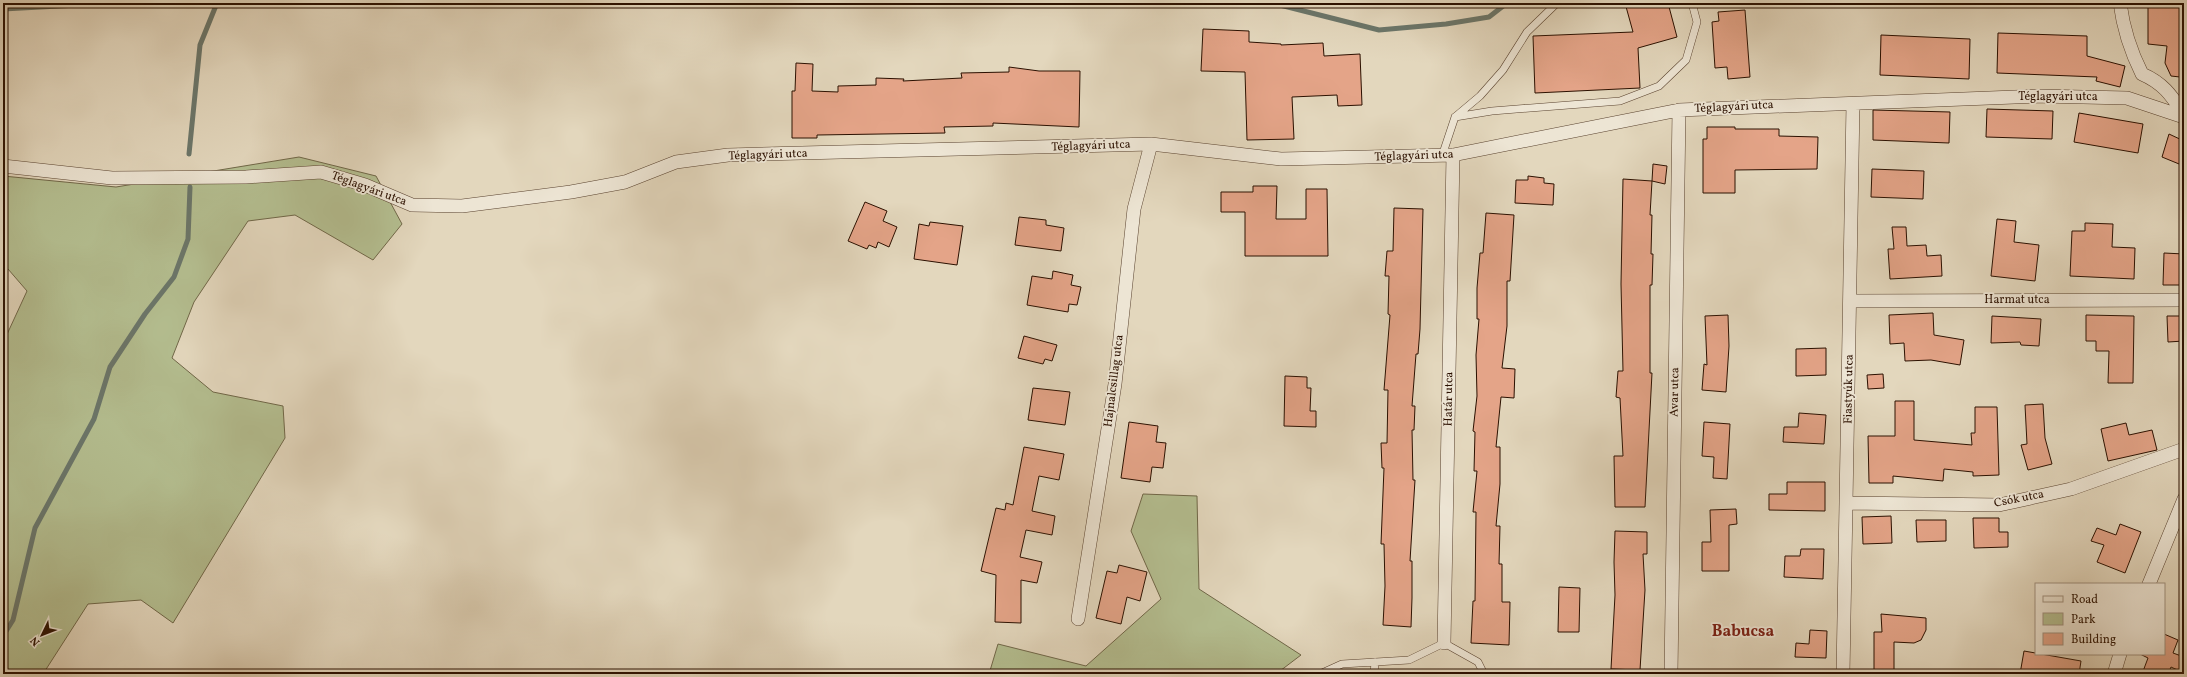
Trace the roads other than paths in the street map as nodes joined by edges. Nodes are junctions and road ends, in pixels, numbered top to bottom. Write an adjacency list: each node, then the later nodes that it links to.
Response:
1 (1557, 3): 7 (lane)
2 (1692, 3): 7 (lane)
3 (2120, 3): 6 (street)
4 (1853, 104): 5 (street, Téglagyári utca); 6 (street, Téglagyári utca); 12 (street, Fiastyúk utca)
5 (1679, 110): 9 (street, Téglagyári utca); 24 (street, Avar utca)
6 (2184, 115)
7 (1455, 117): 9 (lane)
8 (1151, 144): 9 (street, Téglagyári utca); 10 (street, Téglagyári utca); 17 (street, Hajnalcsillag utca)
9 (1448, 155): 18 (street, Határ utca)
10 (3, 166)
11 (2184, 300): 12 (street, Harmat utca)
12 (1850, 301): 15 (street, Fiastyúk utca)
13 (2184, 449): 15 (street, Csók utca)
14 (2184, 499): 16 (street)
15 (1848, 503): 25 (street, Fiastyúk utca)
16 (2148, 583)
17 (1078, 619)
18 (1444, 644): 20 (lane); 23 (lane)
19 (2120, 655): 26 (street)
20 (1375, 662): 21 (lane); 22 (lane)
21 (1320, 674)
22 (1374, 674)
23 (1484, 674)
24 (1671, 674)
25 (1844, 674)
26 (2114, 674)

